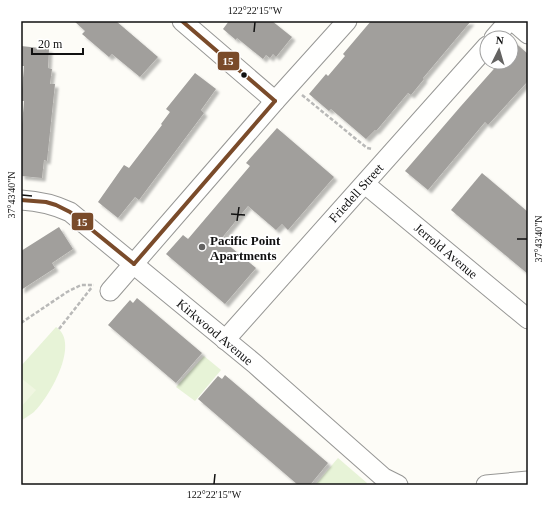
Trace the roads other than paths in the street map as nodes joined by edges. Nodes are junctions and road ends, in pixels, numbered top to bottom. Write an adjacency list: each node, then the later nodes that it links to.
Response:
1 (182, 21): 8 (street)
2 (347, 21): 8 (street)
3 (509, 21): 5 (street)
4 (513, 21): 6 (street)
5 (501, 30)
6 (528, 34)
7 (479, 55): 9 (street, Friedell Street)
8 (275, 101): 11 (street)
9 (365, 184): 13 (street, Jerrold Avenue); 14 (street, Friedell Street)
10 (21, 200): 11 (street, Kirkwood Avenue)
11 (134, 264): 12 (street); 14 (street, Kirkwood Avenue)
12 (102, 288)
13 (528, 319)
14 (225, 340): 16 (street, Kirkwood Avenue)
15 (528, 481): 17 (street)
16 (398, 485)
17 (486, 485)

